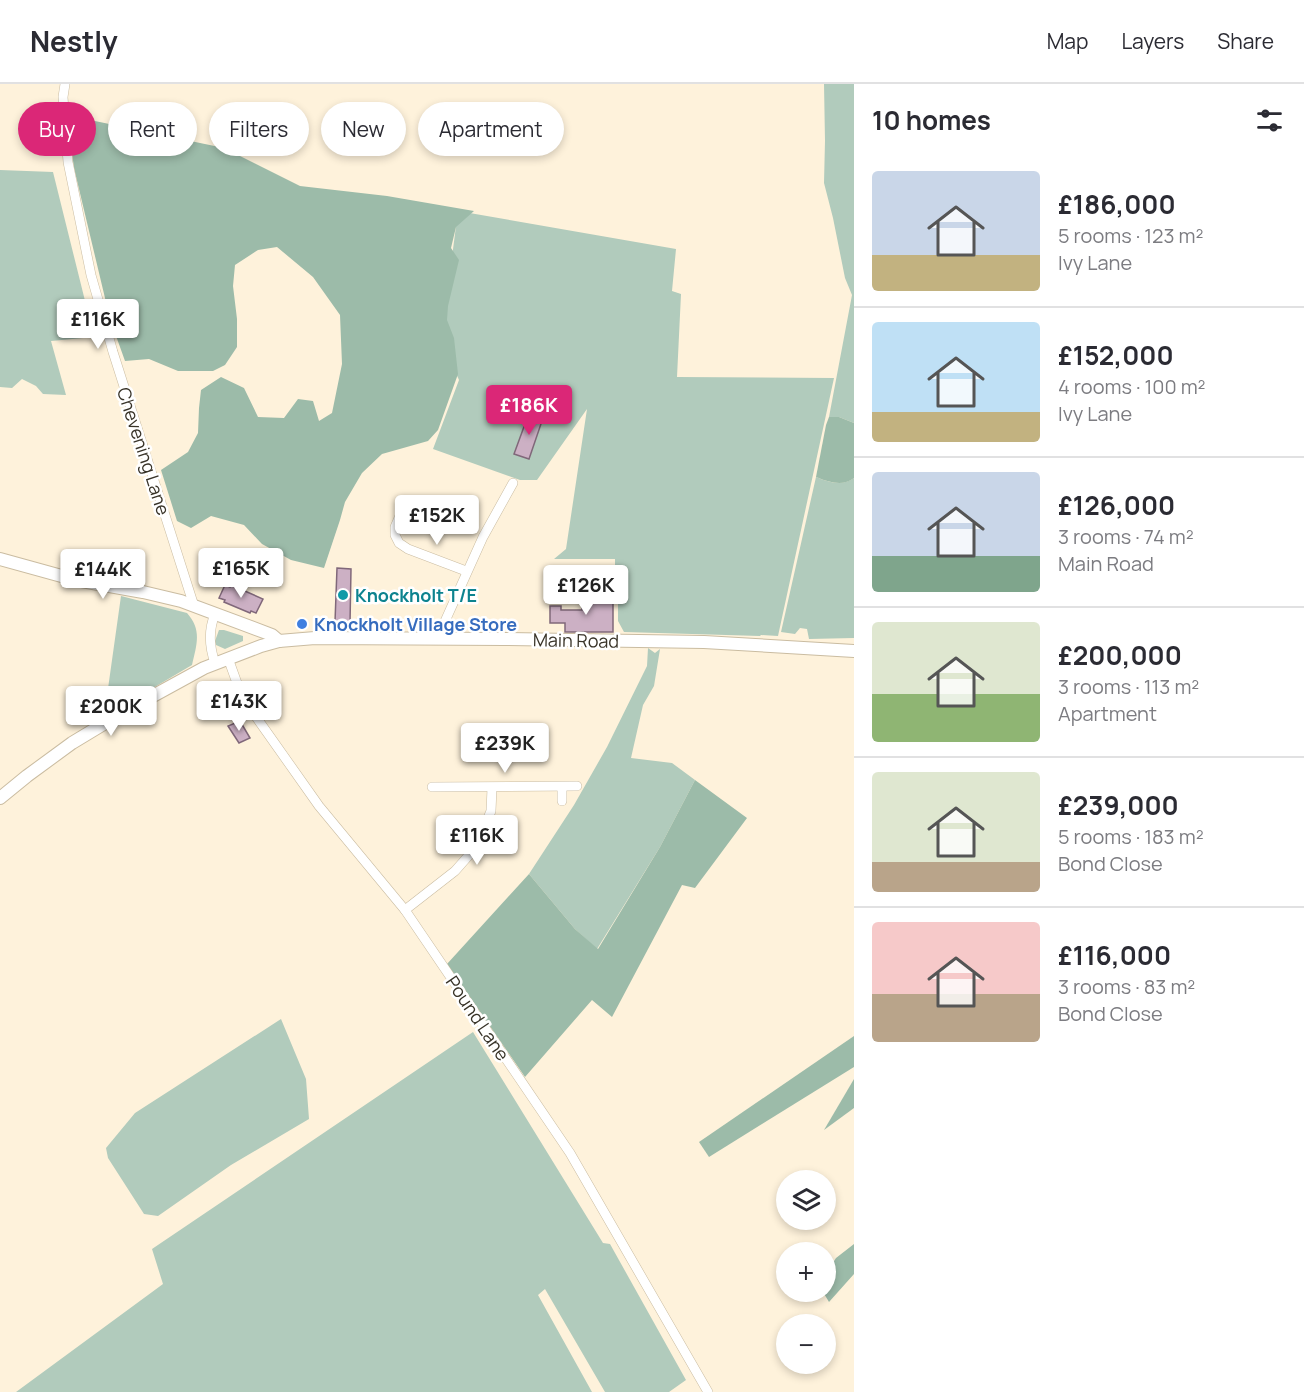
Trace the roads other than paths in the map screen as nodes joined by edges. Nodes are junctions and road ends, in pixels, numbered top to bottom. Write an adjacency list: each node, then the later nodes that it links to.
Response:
1 (65, 84): 6 (street, Chevening Lane)
2 (513, 483): 5 (street)
3 (414, 515): 5 (street)
4 (0, 559): 6 (street)
5 (466, 571): 8 (street)
6 (194, 606): 7 (street)
7 (215, 614): 9 (street); 12 (street)
8 (437, 639): 9 (street, Main Road); 10 (street, Main Road)
9 (279, 641): 11 (street, Main Road)
10 (854, 651)
11 (228, 658): 12 (street, Main Road); 19 (street, Pound Lane)
12 (215, 663): 17 (street, Main Road)
13 (438, 785): 16 (street)
14 (578, 786): 15 (street)
15 (562, 787): 16 (street); 18 (street)
16 (492, 788): 19 (street)
17 (0, 798)
18 (562, 801)
19 (405, 910): 20 (street, Pound Lane)
20 (708, 1392)

